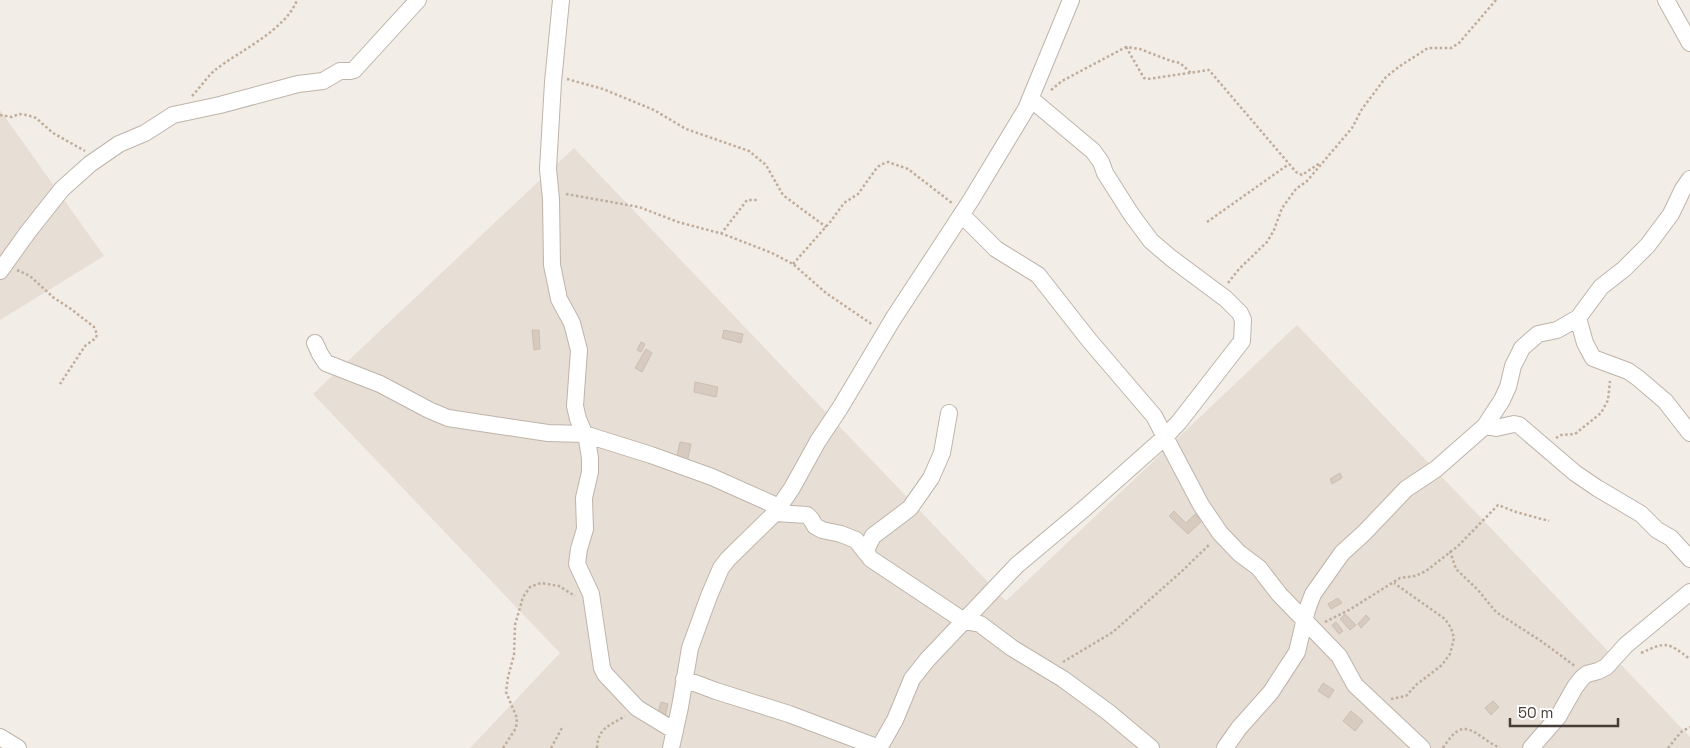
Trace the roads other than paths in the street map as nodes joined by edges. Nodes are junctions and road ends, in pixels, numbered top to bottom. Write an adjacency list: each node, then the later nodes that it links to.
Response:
1 (418, 0): 9 (street)
2 (561, 0): 15 (street)
3 (1071, 0): 6 (street)
4 (1666, 0): 5 (street)
5 (1690, 43)
6 (1033, 100): 8 (street); 16 (street)
7 (1690, 179): 10 (street)
8 (962, 215): 16 (street); 17 (street)
9 (0, 270)
10 (1578, 318): 13 (street); 14 (street)
11 (315, 342): 15 (street)
12 (949, 413): 18 (street)
13 (1485, 426): 19 (street); 22 (street)
14 (1690, 433)
15 (584, 434): 17 (street); 24 (street)
16 (1165, 437): 21 (street); 22 (street)
17 (777, 510): 18 (street); 23 (street)
18 (865, 552): 21 (street)
19 (1690, 559)
20 (1690, 592): 32 (street)
21 (964, 621): 28 (street); 29 (street)
22 (1308, 624): 30 (street); 31 (street)
23 (684, 679): 24 (street); 28 (street)
24 (675, 732): 27 (street)
25 (0, 737): 26 (street)
26 (18, 748)
27 (671, 748)
28 (879, 748)
29 (1151, 748)
30 (1224, 748)
31 (1422, 748)
32 (1531, 748)

